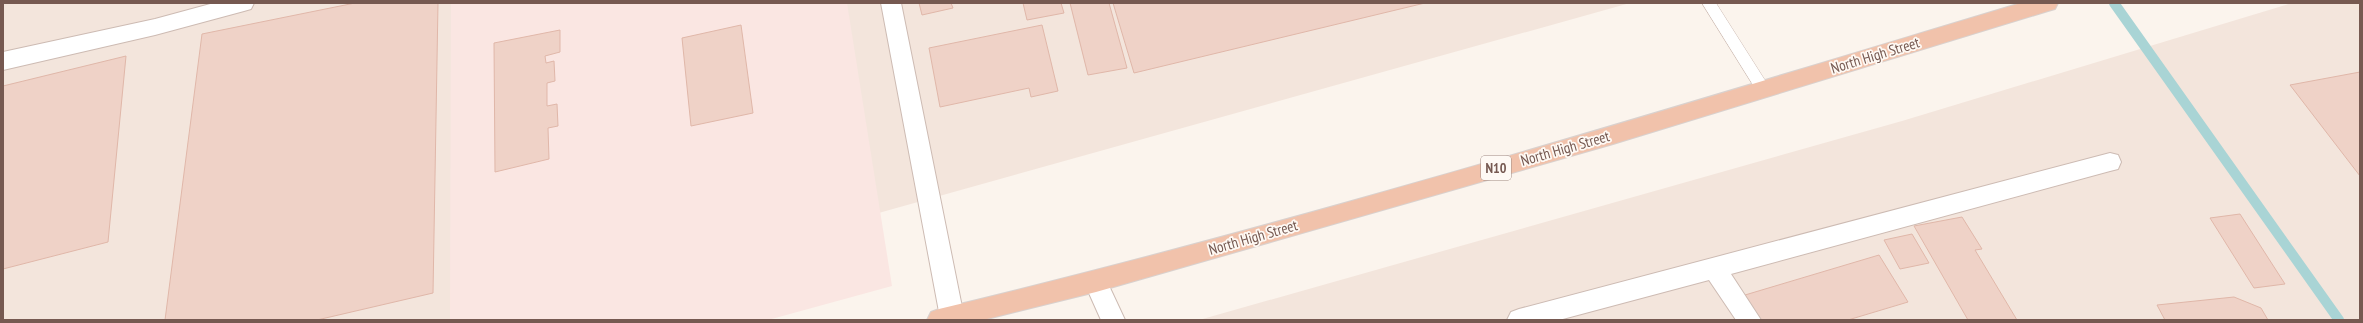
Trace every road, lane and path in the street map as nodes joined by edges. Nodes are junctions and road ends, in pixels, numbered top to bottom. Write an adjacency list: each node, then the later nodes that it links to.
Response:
1 (244, 3): 5 (street)
2 (891, 3): 10 (street)
3 (1709, 3): 6 (lane)
4 (2048, 3): 6 (highway, North High Street / N10)
5 (3, 61)
6 (1762, 89): 9 (highway, North High Street / N10)
7 (2110, 162): 8 (street)
8 (1714, 268): 12 (street); 13 (street)
9 (1096, 282): 10 (highway, North High Street / N10); 11 (street)
10 (946, 318)
11 (1113, 320)
12 (1519, 320)
13 (1749, 320)

